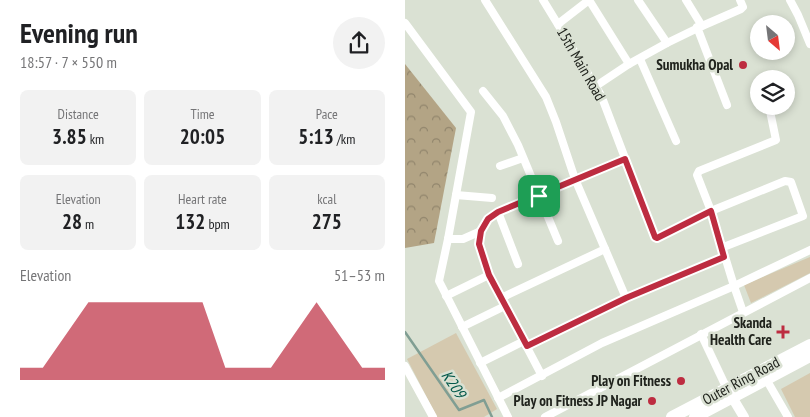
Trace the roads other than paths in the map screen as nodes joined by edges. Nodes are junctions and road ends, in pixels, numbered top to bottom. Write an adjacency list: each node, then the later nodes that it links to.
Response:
1 (485, 0): 23 (street)
2 (543, 0): 9 (street, 15th Main Road)
3 (589, 0): 9 (street); 14 (street)
4 (639, 0): 11 (street)
5 (686, 0): 10 (street)
6 (740, 0): 10 (street)
7 (790, 0): 12 (street)
8 (405, 23): 24 (street)
9 (558, 24): 15 (street, 15th Main Road)
10 (699, 26): 11 (street); 17 (street)
11 (667, 44): 13 (street)
12 (810, 44)
13 (640, 58): 14 (street); 19 (street)
14 (629, 64): 15 (street)
15 (596, 86): 21 (street, 15th Main Road)
16 (483, 91): 20 (street)
17 (727, 105)
18 (771, 115): 27 (street)
19 (676, 141)
20 (523, 158): 22 (street); 25 (street)
21 (625, 159): 23 (street); 27 (street, 15th Main Road)
22 (500, 166)
23 (575, 179): 25 (street); 33 (street)
24 (456, 195): 26 (street); 30 (street)
25 (539, 196): 28 (street); 31 (street)
26 (492, 198)
27 (711, 211): 32 (street); 32 (street, 15th Main Road)
28 (498, 212): 29 (street); 36 (street)
29 (481, 231): 30 (street); 37 (street)
30 (448, 239): 40 (street)
31 (558, 241)
32 (721, 248): 35 (street)
33 (605, 249): 41 (street); 42 (street)
34 (810, 250): 39 (street)
35 (724, 257): 39 (street); 42 (street)
36 (518, 264)
37 (489, 275): 40 (street); 41 (street)
38 (810, 278): 44 (street)
39 (734, 286): 44 (street); 52 (street)
40 (446, 296): 45 (street)
41 (501, 298): 43 (street)
42 (626, 298): 47 (street)
43 (505, 306): 45 (street); 47 (street)
44 (743, 312): 46 (street)
45 (462, 328): 50 (street)
46 (701, 334): 54 (street); 58 (street)
47 (525, 343): 50 (street); 52 (street)
48 (810, 345): 54 (highway, Outer Ring Road)
49 (810, 356): 53 (highway, Outer Ring Road)
50 (480, 363): 55 (street)
51 (405, 366): 56 (street)
52 (541, 376): 55 (street)
53 (766, 379): 54 (highway, Outer Ring Road); 62 (street)
54 (730, 393): 59 (highway, Outer Ring Road); 60 (highway, Outer Ring Road); 61 (street)
55 (498, 398): 57 (street)
56 (433, 417)
57 (508, 417)
58 (545, 417)
59 (672, 417)
60 (695, 417)
61 (744, 417)
62 (788, 417)

